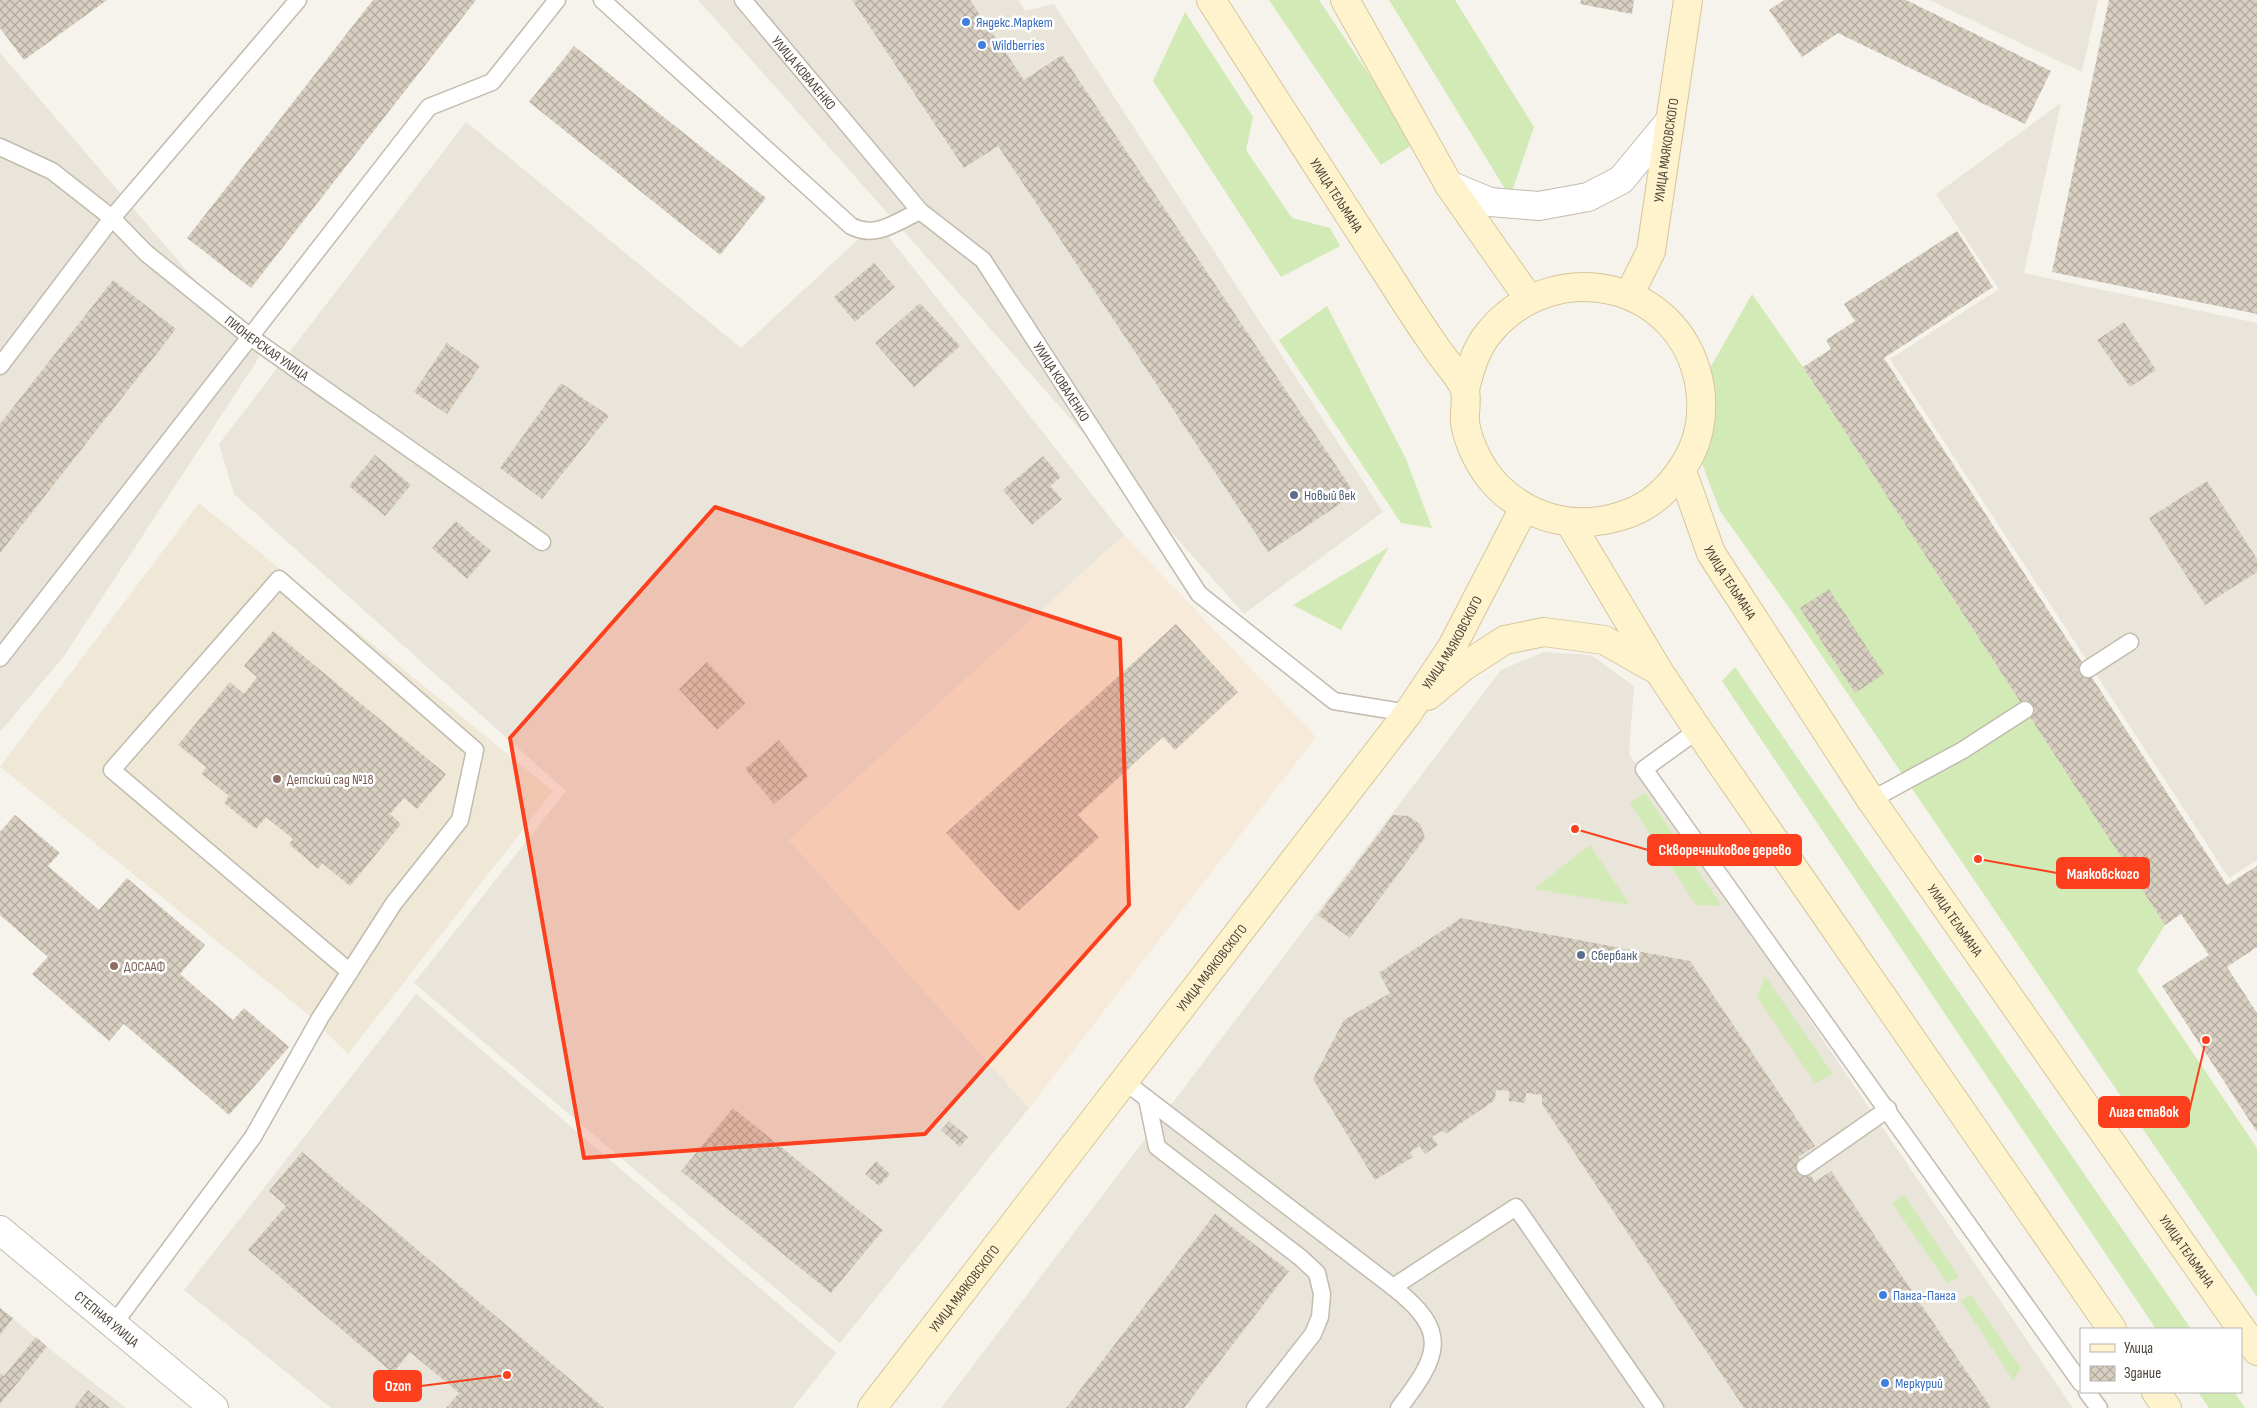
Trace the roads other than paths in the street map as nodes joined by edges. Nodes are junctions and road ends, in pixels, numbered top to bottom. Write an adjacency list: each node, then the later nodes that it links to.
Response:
1 (298, 0): 12 (lane)
2 (557, 0): 15 (lane)
3 (602, 0): 11 (lane)
4 (743, 0): 11 (lane, УЛИЦА КОВАЛЕНКО)
5 (1211, 0): 17 (main road, УЛИЦА ТЕЛЬМАНА)
6 (1345, 0): 10 (main road)
7 (1688, 0): 8 (main road, УЛИЦА МАЯКОВСКОГО)
8 (1669, 122): 10 (street); 13 (main road, УЛИЦА МАЯКОВСКОГО)
9 (0, 147): 12 (lane, ПИОНЕРСКАЯ УЛИЦА)
10 (1448, 185): 14 (main road)
11 (920, 211): 27 (lane, УЛИЦА КОВАЛЕНКО)
12 (112, 218): 15 (lane, ПИОНЕРСКАЯ УЛИЦА); 16 (lane)
13 (1629, 295): 14 (main road); 18 (main road)
14 (1529, 299): 17 (main road)
15 (249, 336): 21 (lane, ПИОНЕРСКАЯ УЛИЦА); 23 (lane)
16 (0, 366)
17 (1465, 389): 19 (main road)
18 (1682, 471): 20 (main road); 29 (main road, УЛИЦА ТЕЛЬМАНА)
19 (1524, 508): 20 (main road); 27 (main road, УЛИЦА МАЯКОВСКОГО)
20 (1570, 523): 25 (main road)
21 (542, 542)
22 (2130, 642): 24 (lane)
23 (0, 658)
24 (2088, 669)
25 (1658, 670): 27 (main road); 28 (main road)
26 (2026, 710): 29 (lane)
27 (1408, 713): 31 (main road, УЛИЦА МАЯКОВСКОГО)
28 (1698, 730): 33 (lane); 38 (main road)
29 (1871, 800): 39 (main road, УЛИЦА ТЕЛЬМАНА)
30 (350, 972): 30 (lane); 37 (lane)
31 (1124, 1081): 32 (lane); 46 (main road, УЛИЦА МАЯКОВСКОГО)
32 (1147, 1099): 36 (lane); 47 (lane)
33 (1888, 1109): 34 (lane); 42 (lane)
34 (1805, 1167)
35 (0, 1230): 37 (street, СТЕПНАЯ УЛИЦА)
36 (1393, 1287): 48 (lane); 49 (lane)
37 (113, 1325): 45 (street, СТЕПНАЯ УЛИЦА)
38 (2111, 1328)
39 (2241, 1328)
40 (2242, 1330): 41 (main road, УЛИЦА ТЕЛЬМАНА)
41 (2257, 1351)
42 (2080, 1382)
43 (2088, 1393): 50 (lane)
44 (2157, 1393): 51 (main road)
45 (214, 1408)
46 (872, 1408)
47 (1256, 1408)
48 (1399, 1408)
49 (1655, 1408)
50 (2099, 1408)
51 (2167, 1408)

